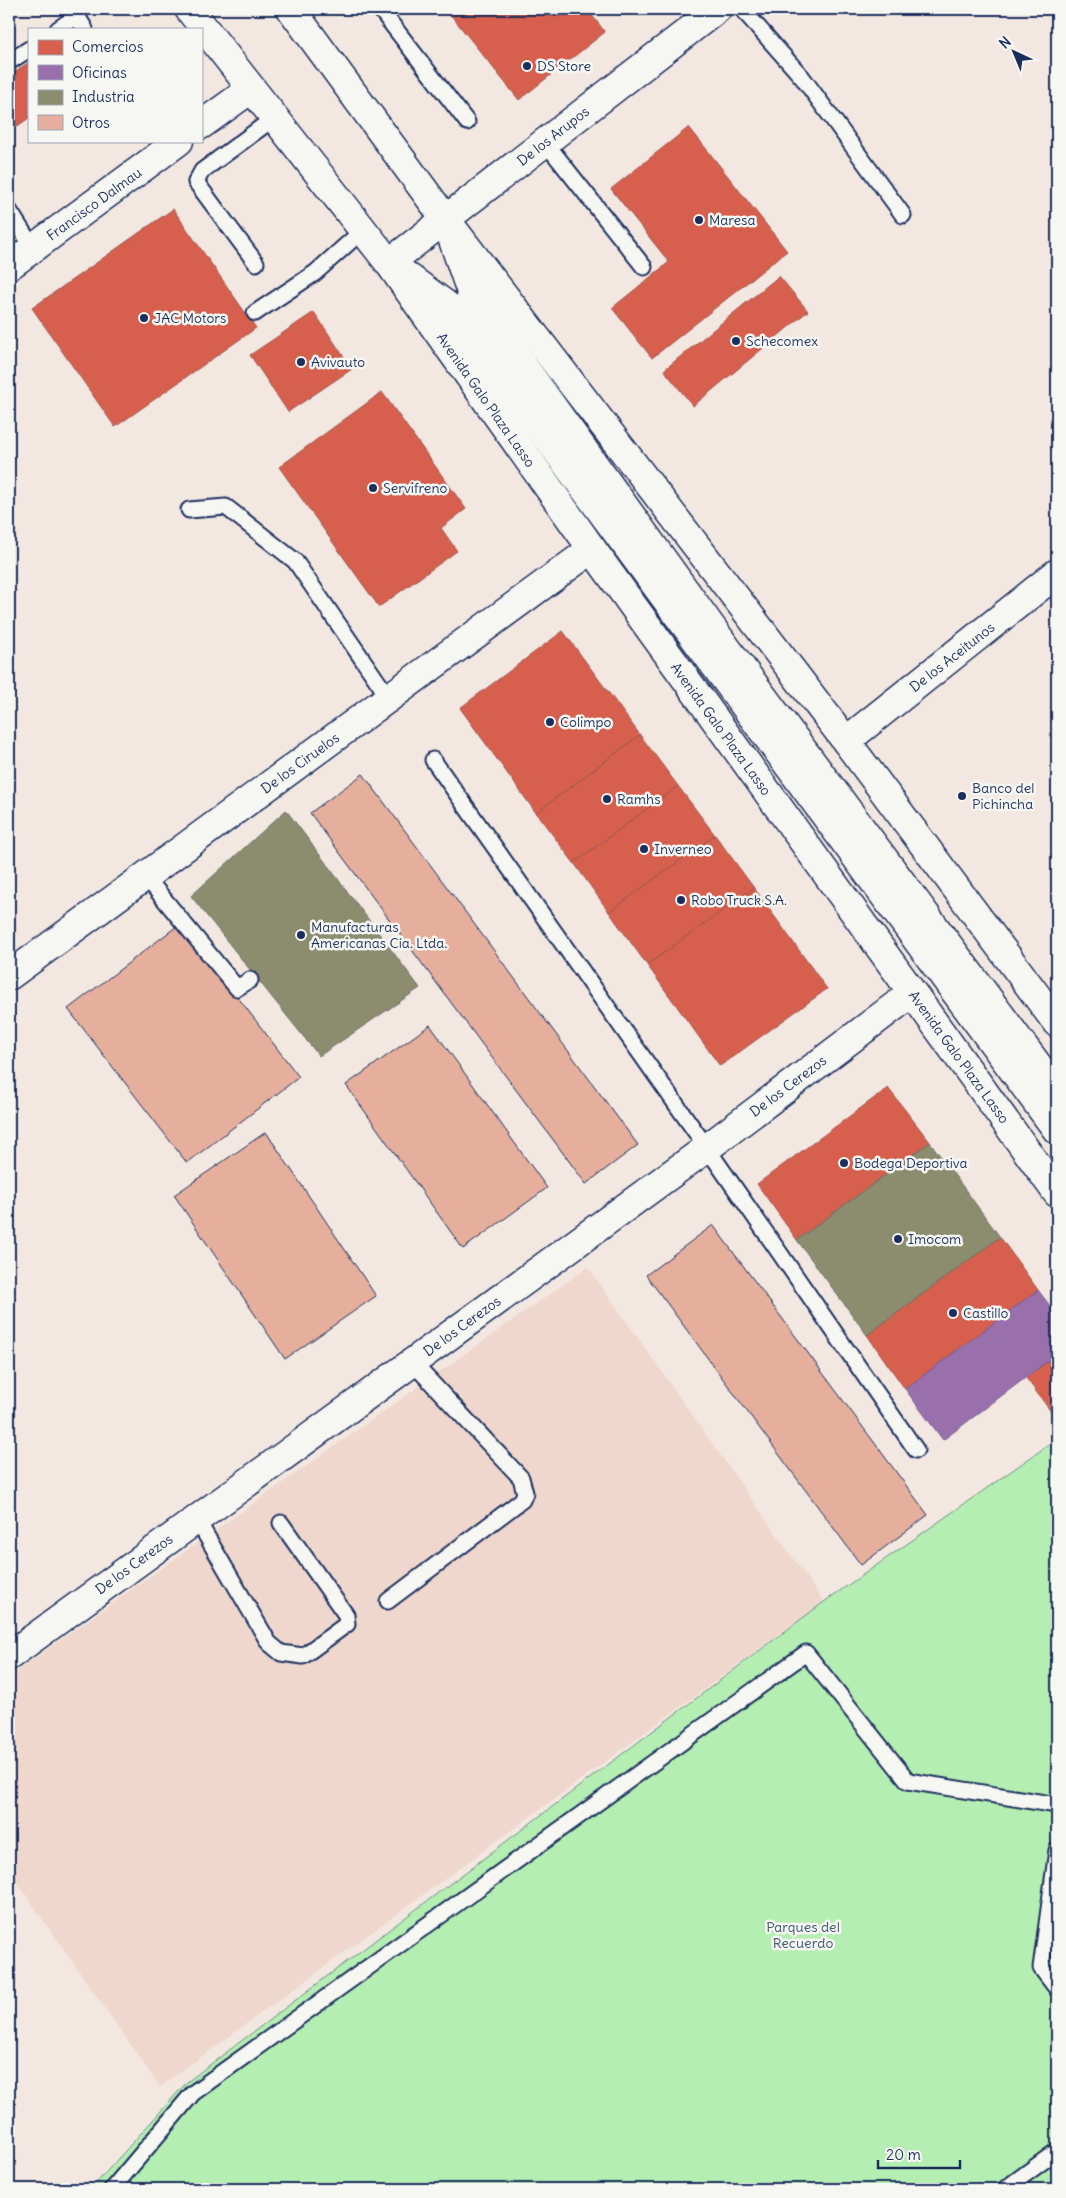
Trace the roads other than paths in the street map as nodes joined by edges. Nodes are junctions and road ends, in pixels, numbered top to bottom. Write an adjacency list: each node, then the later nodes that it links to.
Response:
1 (189, 9): 10 (main road, Avenida Galo Plaza Lasso)
2 (291, 9): 18 (main road)
3 (380, 9): 12 (lane)
4 (717, 9): 14 (main road, De los Arupos)
5 (742, 9): 17 (lane)
6 (82, 18): 7 (lane)
7 (60, 28)
8 (28, 50): 9 (lane)
9 (9, 62)
10 (251, 89): 11 (main road, Avenida Galo Plaza Lasso); 13 (main road)
11 (274, 118): 19 (main road, Avenida Galo Plaza Lasso); 21 (lane)
12 (467, 122)
13 (202, 124)
14 (545, 142): 18 (main road, De los Arupos); 24 (lane)
15 (162, 146): 20 (main road, Francisco Dalmau)
16 (9, 210): 20 (lane)
17 (903, 215)
18 (446, 220): 22 (main road, De los Arupos); 30 (main road); 37 (main road)
19 (364, 230): 22 (main road, Avenida Galo Plaza Lasso); 25 (lane)
20 (33, 248): 23 (main road, Francisco Dalmau)
21 (256, 263)
22 (390, 263): 27 (main road, Avenida Galo Plaza Lasso); 38 (main road, Avenida Galo Plaza Lasso)
23 (9, 266)
24 (644, 267)
25 (255, 313)
26 (189, 510): 29 (lane)
27 (592, 549): 29 (main road, De los Ciruelos); 35 (main road, Avenida Galo Plaza Lasso)
28 (1057, 573): 30 (main road, De los Aceitunos)
29 (389, 698): 32 (main road, De los Ciruelos)
30 (846, 741): 36 (main road)
31 (433, 760): 39 (lane)
32 (145, 876): 33 (main road, De los Ciruelos); 34 (lane)
33 (9, 976)
34 (250, 980)
35 (912, 993): 39 (main road, De los Cerezos); 40 (main road, Avenida Galo Plaza Lasso)
36 (1055, 1017)
37 (1057, 1091)
38 (1057, 1130)
39 (706, 1148): 41 (main road, De los Cerezos); 42 (lane)
40 (1057, 1193)
41 (412, 1362): 43 (main road, De los Cerezos); 45 (lane)
42 (916, 1450)
43 (196, 1518): 44 (lane); 46 (main road, De los Cerezos)
44 (281, 1523)
45 (388, 1601)
46 (9, 1656)
47 (1057, 1805): 51 (lane)
48 (1057, 1850): 49 (lane)
49 (1057, 1990)
50 (1057, 2151): 52 (lane)
51 (112, 2189)
52 (1005, 2189)

